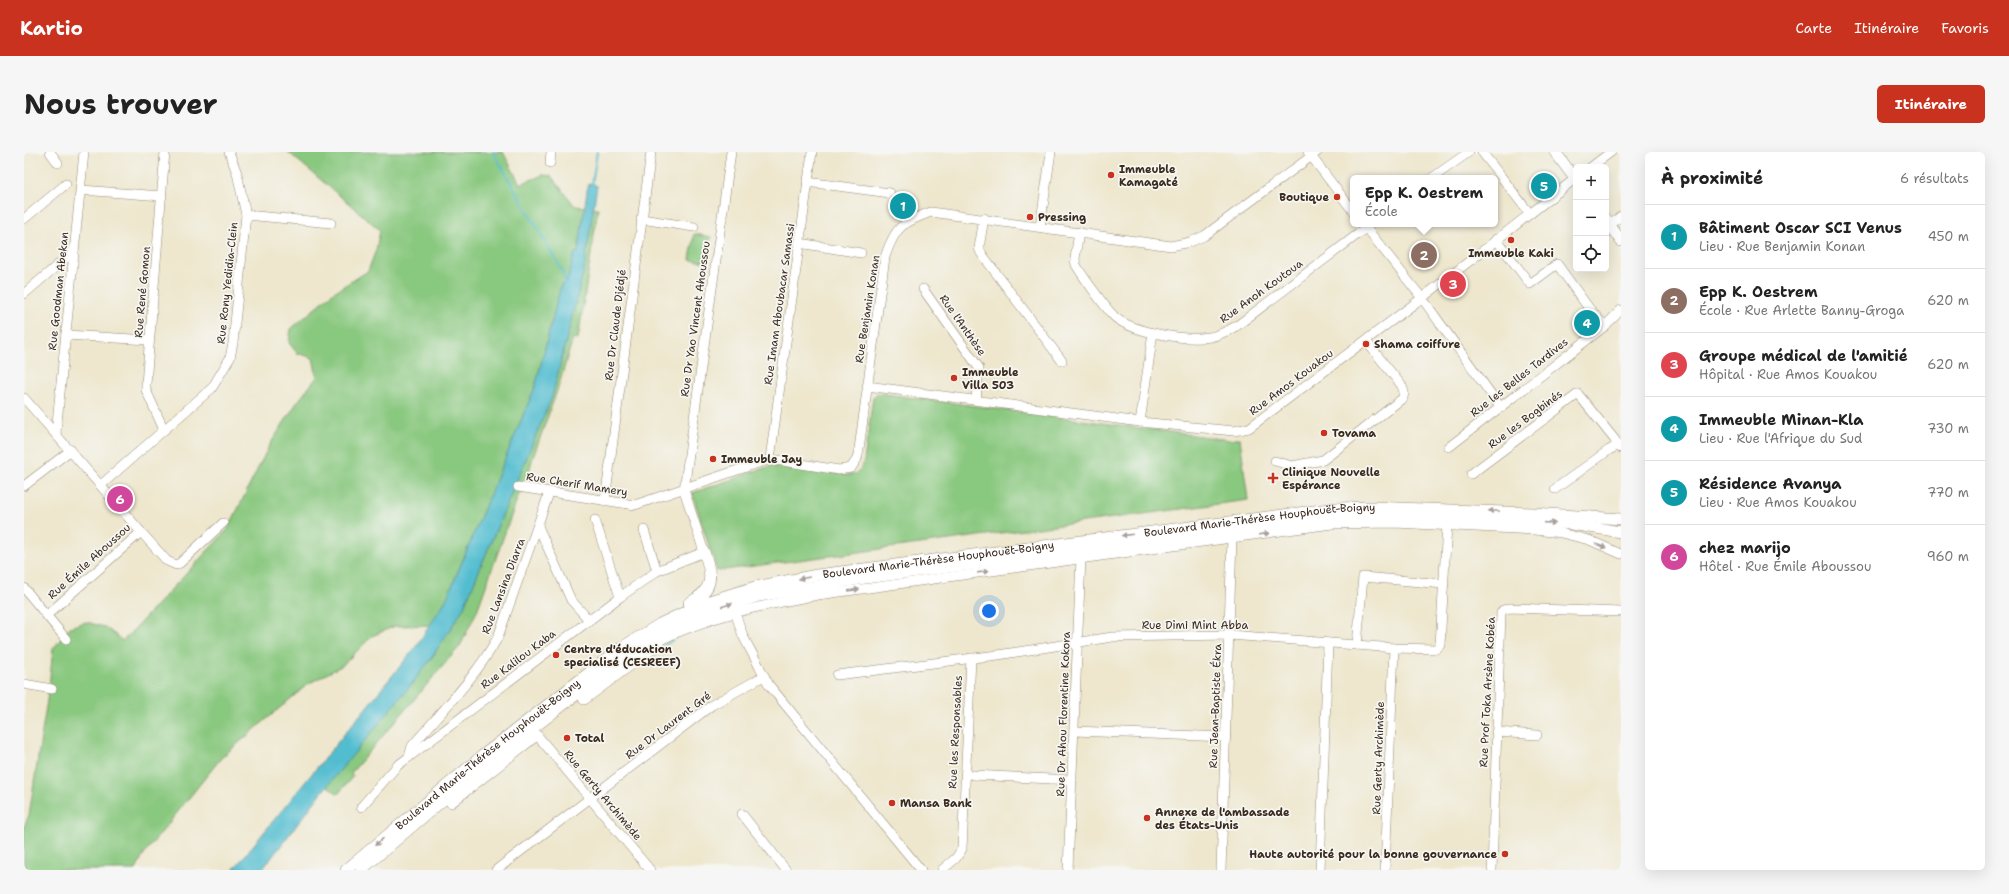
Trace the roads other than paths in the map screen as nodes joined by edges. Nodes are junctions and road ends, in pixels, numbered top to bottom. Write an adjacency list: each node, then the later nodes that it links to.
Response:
1 (50, 152): 15 (street)
2 (84, 152): 23 (street, Rue Goodman Abekan)
3 (165, 152): 25 (street, Rue René Gomon)
4 (228, 152): 28 (street, Rue Rony Yedidia-Clein)
5 (551, 152): 16 (street)
6 (650, 152): 32 (street, Rue Dr Claude Djédjé)
7 (731, 152): 73 (street, Rue Dr Yao Vincent Ahoussou)
8 (812, 152): 21 (street, Rue Imam Aboubacar Samassi)
9 (1051, 152): 37 (street)
10 (1469, 152): 18 (street)
11 (1482, 152): 27 (street)
12 (1556, 152): 19 (main road)
13 (1612, 152): 17 (street)
14 (1312, 154): 26 (street); 40 (street, Rue Benjamin Konan)
15 (58, 163)
16 (550, 163)
17 (1595, 164)
18 (1436, 175)
19 (1573, 175)
20 (1573, 181): 27 (street, Rue Amos Kouakou)
21 (808, 182): 24 (street); 43 (street, Rue Imam Aboubacar Samassi)
22 (66, 184): 31 (street)
23 (81, 190): 25 (street); 44 (street, Rue Goodman Abekan)
24 (890, 193)
25 (162, 196): 53 (street, Rue René Gomon)
26 (1350, 207)
27 (1530, 214): 41 (street, Rue Amos Kouakou)
28 (246, 215): 34 (street); 61 (street, Rue Rony Yedidia-Clein)
29 (1621, 216): 33 (street)
30 (984, 218): 37 (street, Rue Benjamin Konan); 55 (street); 56 (street, Rue Benjamin Konan)
31 (24, 219)
32 (641, 219): 36 (street); 75 (street, Rue Dr Claude Djédjé)
33 (1609, 222)
34 (331, 223)
35 (1609, 223): 42 (main road)
36 (694, 227)
37 (1040, 227): 40 (street, Rue Benjamin Konan)
38 (1364, 227): 51 (street, Rue Anoh Koutoua)
39 (1366, 227): 48 (street)
40 (1079, 232): 51 (street, Rue Anoh Koutoua)
41 (1496, 239): 48 (street, Rue Amos Kouakou); 50 (street)
42 (1621, 241)
43 (799, 243): 45 (street); 66 (street, Rue Imam Aboubacar Samassi)
44 (74, 251): 47 (street); 52 (street, Rue Goodman Abekan)
45 (861, 252)
46 (923, 289): 58 (street, Rue l'Anthèse)
47 (24, 294)
48 (1422, 298): 54 (street, Rue Amos Kouakou); 59 (street)
49 (1621, 310): 50 (street, Rue les Belles Tardives)
50 (1605, 326): 59 (street, Rue les Belles Tardives)
51 (1153, 333): 60 (street)
52 (66, 334): 53 (street); 62 (street, Rue Goodman Abekan)
53 (149, 340): 61 (street, Rue René Gomon)
54 (1366, 341): 60 (street, Rue Amos Kouakou); 67 (street)
55 (1062, 361)
56 (867, 386): 58 (street, Rue Amos Kouakou); 66 (street, Rue Cherif Mamery)
57 (24, 398): 62 (street, Rue Émile Aboussou)
58 (976, 400): 60 (street, Rue Amos Kouakou)
59 (1501, 408): 63 (street, Rue les Belles Tardives)
60 (1140, 422)
61 (164, 430): 69 (street, Rue Rony Yedidia-Clein)
62 (56, 433): 65 (street, Rue Émile Aboussou)
63 (1449, 446)
64 (1619, 447): 68 (street, Rue les Bogbinés); 72 (street)
65 (71, 450): 69 (street, Rue Émile Aboussou); 70 (street)
66 (770, 459): 73 (street, Rue Cherif Mamery)
67 (1275, 461)
68 (1471, 474)
69 (101, 485): 82 (street, Rue Émile Aboussou)
70 (24, 486)
71 (518, 487): 74 (street, Rue Cherif Mamery)
72 (1555, 489)
73 (684, 490): 75 (street, Rue Cherif Mamery); 85 (street)
74 (549, 492): 75 (street, Rue Cherif Mamery); 79 (street, Rue Lansina Diarra)
75 (605, 501)
76 (595, 520): 91 (street)
77 (1621, 520): 96 (main road, Boulevard Marie-Thérèse Houphouët-Boigny, one-way to 96)
78 (223, 523): 82 (street)
79 (538, 526): 95 (street); 115 (street, Rue Lansina Diarra)
80 (1447, 529): 84 (street, one-way to 80); 86 (street, one-way to 86); 89 (street, Rue Dimi Mint Abba)
81 (644, 530): 88 (street)
82 (142, 532): 94 (street, Rue Émile Aboussou)
83 (1621, 532): 103 (main road, Boulevard Marie-Thérèse Houphouët-Boigny, one-way to 83)
84 (1232, 540): 87 (street); 97 (street, Rue Jean-Baptiste Ékra)
85 (704, 552): 88 (street, Rue Kalilou Kaba); 96 (main road)
86 (1621, 554)
87 (1081, 558): 92 (street, one-way to 87); 100 (street, Rue Dr Ahou Florentine Kokora)
88 (657, 571): 91 (street, Rue Kalilou Kaba)
89 (1444, 584): 102 (street); 104 (street, Rue Dimi Mint Abba)
90 (24, 588): 94 (street)
91 (620, 597): 95 (street, Rue Kalilou Kaba)
92 (735, 612): 98 (street); 107 (street)
93 (1621, 612): 111 (street, Rue Prof Toka Arsène Kobéa)
94 (47, 615): 99 (street)
95 (589, 620): 115 (street, Rue Kalilou Kaba)
96 (646, 631): 122 (main road, Boulevard Marie-Thérèse Houphouët-Boigny, one-way to 122)
97 (1230, 635): 100 (street, Rue Dimi Mint Abba); 101 (street, Rue Dimi Mint Abba); 114 (street, Rue Jean-Baptiste Ékra)
98 (668, 637): 103 (street); 112 (main road)
99 (66, 639)
100 (1078, 642): 105 (street, Rue Dimi Mint Abba); 110 (street, Rue Dr Ahou Florentine Kokora)
101 (1328, 643): 102 (street, Rue Dimi Mint Abba); 131 (street)
102 (1357, 645): 104 (street, Rue Dimi Mint Abba)
103 (641, 646): 121 (main road, Boulevard Marie-Thérèse Houphouët-Boigny)
104 (1394, 648): 132 (street, Rue Gerty Archimède)
105 (971, 658): 106 (street, Rue Dimi Mint Abba); 128 (street, Rue les Responsables)
106 (837, 675)
107 (764, 676): 118 (street, Rue Dr Laurent Gré); 127 (street)
108 (24, 684): 109 (street)
109 (52, 689)
110 (1074, 731): 114 (street); 117 (street, Rue Dr Ahou Florentine Kokora)
111 (1496, 732): 113 (street); 133 (street, Rue Prof Toka Arsène Kobéa)
112 (537, 735): 118 (street, Rue Gerty Archimède); 121 (main road)
113 (1537, 735)
114 (1226, 737): 130 (street, Rue Jean-Baptiste Ékra)
115 (409, 757): 119 (street, Rue Kalilou Kaba)
116 (973, 775): 117 (street)
117 (1072, 780): 129 (street, Rue Dr Ahou Florentine Kokora)
118 (591, 799): 124 (street, Rue Dr Laurent Gré); 125 (street, Rue Gerty Archimède)
119 (361, 807)
120 (742, 814): 126 (street)
121 (421, 819): 123 (main road, Boulevard Marie-Thérèse Houphouët-Boigny)
122 (346, 870)
123 (361, 870)
124 (496, 870)
125 (650, 870)
126 (786, 870)
127 (921, 870)
128 (942, 870)
129 (1068, 870)
130 (1221, 870)
131 (1320, 870)
132 (1385, 870)
133 (1492, 870)

